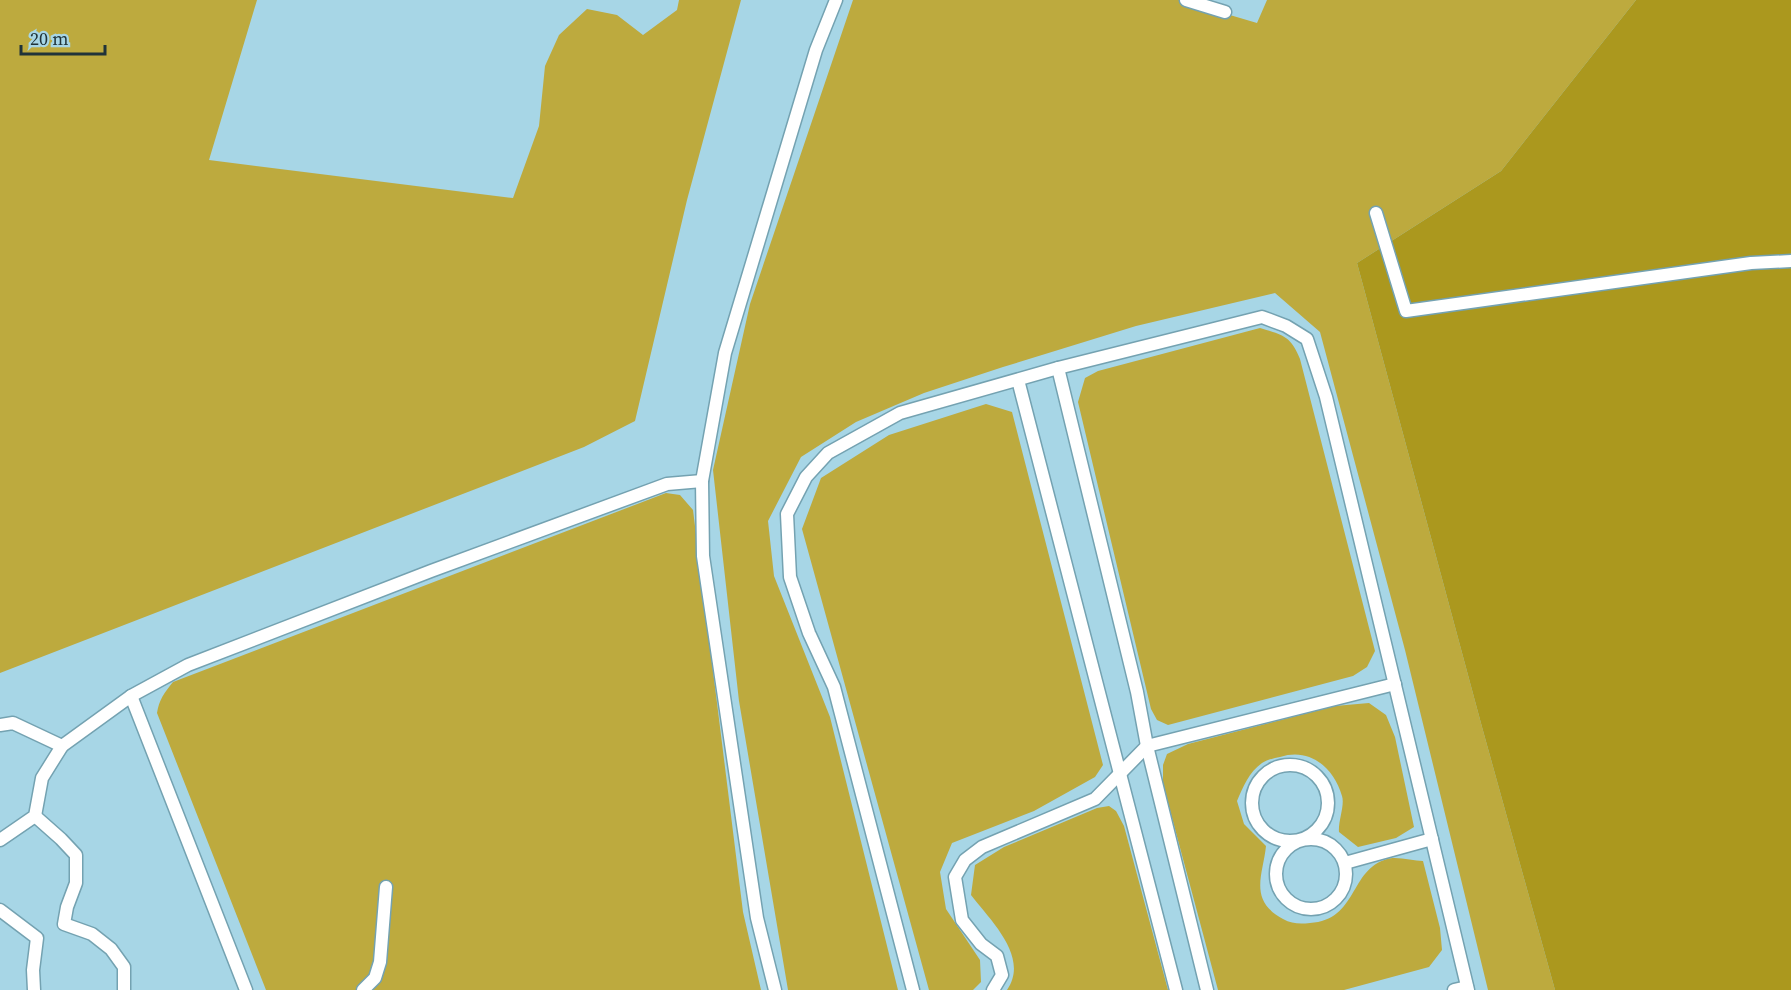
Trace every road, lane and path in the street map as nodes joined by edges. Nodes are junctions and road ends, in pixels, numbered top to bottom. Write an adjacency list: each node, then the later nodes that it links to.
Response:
1 (836, 0): 8 (lane)
2 (1186, 0): 3 (lane)
3 (1225, 12)
4 (1376, 213): 5 (lane)
5 (1791, 261)
6 (1058, 368): 7 (lane); 9 (lane); 13 (lane)
7 (1018, 380): 14 (lane); 28 (lane)
8 (702, 481): 10 (lane); 27 (lane)
9 (1395, 684): 13 (lane); 16 (lane)
10 (131, 696): 12 (lane); 25 (lane)
11 (0, 725): 12 (lane)
12 (62, 746): 15 (lane)
13 (1147, 746): 14 (lane); 31 (lane)
14 (1120, 774): 29 (lane); 30 (lane)
15 (35, 816): 17 (lane); 24 (lane)
16 (1432, 839): 19 (lane); 22 (lane)
17 (0, 840)
18 (1300, 840): 18 (lane); 19 (lane); 19 (lane)
19 (1344, 863)
20 (387, 887): 26 (lane)
21 (0, 910): 23 (lane)
22 (1468, 988): 32 (lane)
23 (33, 990)
24 (124, 990)
25 (246, 990)
26 (363, 990)
27 (775, 990)
28 (913, 990)
29 (993, 990)
30 (1176, 990)
31 (1207, 990)
32 (1454, 990)

